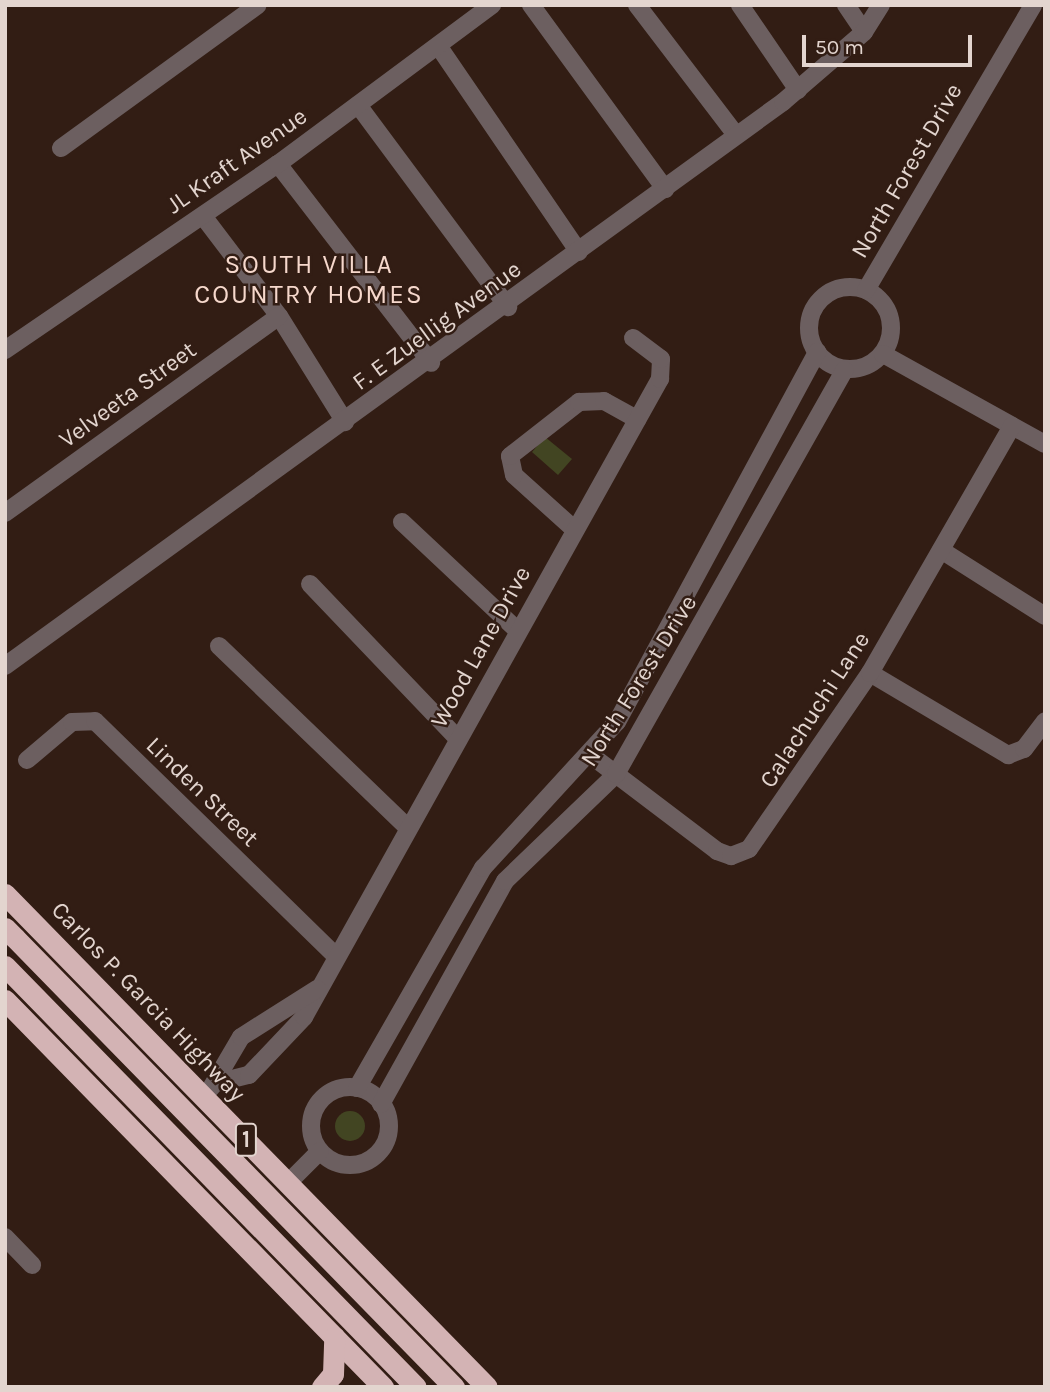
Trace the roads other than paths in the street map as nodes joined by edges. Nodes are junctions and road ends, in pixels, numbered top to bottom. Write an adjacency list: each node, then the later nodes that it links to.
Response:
1 (258, 5): 14 (street)
2 (492, 5): 10 (street, JL Kraft Avenue)
3 (531, 5): 16 (street)
4 (636, 5): 13 (street)
5 (740, 5): 11 (street)
6 (846, 5): 9 (street)
7 (881, 5): 9 (street, F. E Zuellig Avenue)
8 (1033, 5): 19 (street, North Forest Drive)
9 (864, 32): 11 (street, F. E Zuellig Avenue)
10 (439, 47): 12 (street, JL Kraft Avenue); 18 (street)
11 (798, 90): 13 (street, F. E Zuellig Avenue)
12 (358, 105): 15 (street, JL Kraft Avenue); 20 (street)
13 (736, 135): 16 (street, F. E Zuellig Avenue)
14 (61, 148)
15 (278, 164): 17 (street, JL Kraft Avenue); 26 (street)
16 (665, 189): 18 (street, F. E Zuellig Avenue)
17 (203, 216): 21 (street); 23 (street, JL Kraft Avenue)
18 (579, 252): 20 (street, F. E Zuellig Avenue)
19 (866, 290): 24 (street); 25 (street)
20 (508, 307): 26 (street, F. E Zuellig Avenue)
21 (279, 316): 29 (street); 32 (street, Velveeta Street)
22 (633, 338): 28 (street, Wood Lane Drive)
23 (5, 351)
24 (817, 352): 27 (street); 44 (street, North Forest Drive)
25 (883, 354): 27 (street); 30 (street)
26 (431, 363): 29 (street, F. E Zuellig Avenue)
27 (845, 369): 46 (street, North Forest Drive)
28 (637, 419): 34 (street, Wood Lane Drive); 34 (street)
29 (345, 422): 40 (street, F. E Zuellig Avenue)
30 (1012, 426): 31 (street); 35 (street, Calachuchi Lane)
31 (1045, 444)
32 (5, 513)
33 (402, 522): 38 (street)
34 (575, 530): 38 (street, Wood Lane Drive)
35 (941, 550): 37 (street); 41 (street, Calachuchi Lane)
36 (310, 584): 43 (street)
37 (1045, 616)
38 (518, 631): 43 (street, Wood Lane Drive)
39 (219, 646): 47 (street)
40 (5, 666)
41 (870, 673): 42 (street); 46 (street, Calachuchi Lane)
42 (1045, 721)
43 (458, 738): 47 (street, Wood Lane Drive)
44 (592, 756): 46 (street, Calachuchi Lane); 55 (street, North Forest Drive)
45 (27, 760): 50 (street, Linden Street)
46 (616, 774): 57 (street, North Forest Drive)
47 (408, 828): 50 (street, Wood Lane Drive)
48 (5, 894): 52 (highway, Carlos P. Garcia Highway / 1)
49 (10, 933): 75 (highway, Carlos P. Garcia Highway / 1, bridge)
50 (335, 956): 53 (street, Wood Lane Drive)
51 (5, 966): 74 (highway, 1, bridge)
52 (76, 966): 56 (highway); 59 (highway, Carlos P. Garcia Highway / 1)
53 (317, 989): 59 (street, Wood Lane Drive); 59 (street, Wood Lane Drive)
54 (5, 1000): 56 (highway)
55 (398, 1015): 57 (street); 58 (street, North Forest Drive)
56 (23, 1019): 61 (highway)
57 (422, 1029): 60 (street, North Forest Drive)
58 (357, 1088): 60 (street); 62 (street)
59 (209, 1089): 61 (highway); 63 (highway, Carlos P. Garcia Highway / 1)
60 (381, 1104): 62 (street)
61 (150, 1148): 64 (highway)
62 (320, 1151): 63 (street)
63 (288, 1183): 64 (highway); 66 (highway, Carlos P. Garcia Highway / 1)
64 (235, 1235): 68 (highway)
65 (5, 1237): 67 (street)
66 (358, 1254): 68 (highway); 69 (highway, Carlos P. Garcia Highway / 1)
67 (32, 1265)
68 (304, 1307): 70 (highway)
69 (415, 1312): 71 (highway); 76 (highway, Carlos P. Garcia Highway / 1)
70 (334, 1337): 71 (highway); 72 (highway)
71 (362, 1365): 73 (highway)
72 (322, 1387)
73 (383, 1387)
74 (416, 1387)
75 (454, 1387)
76 (487, 1387)

